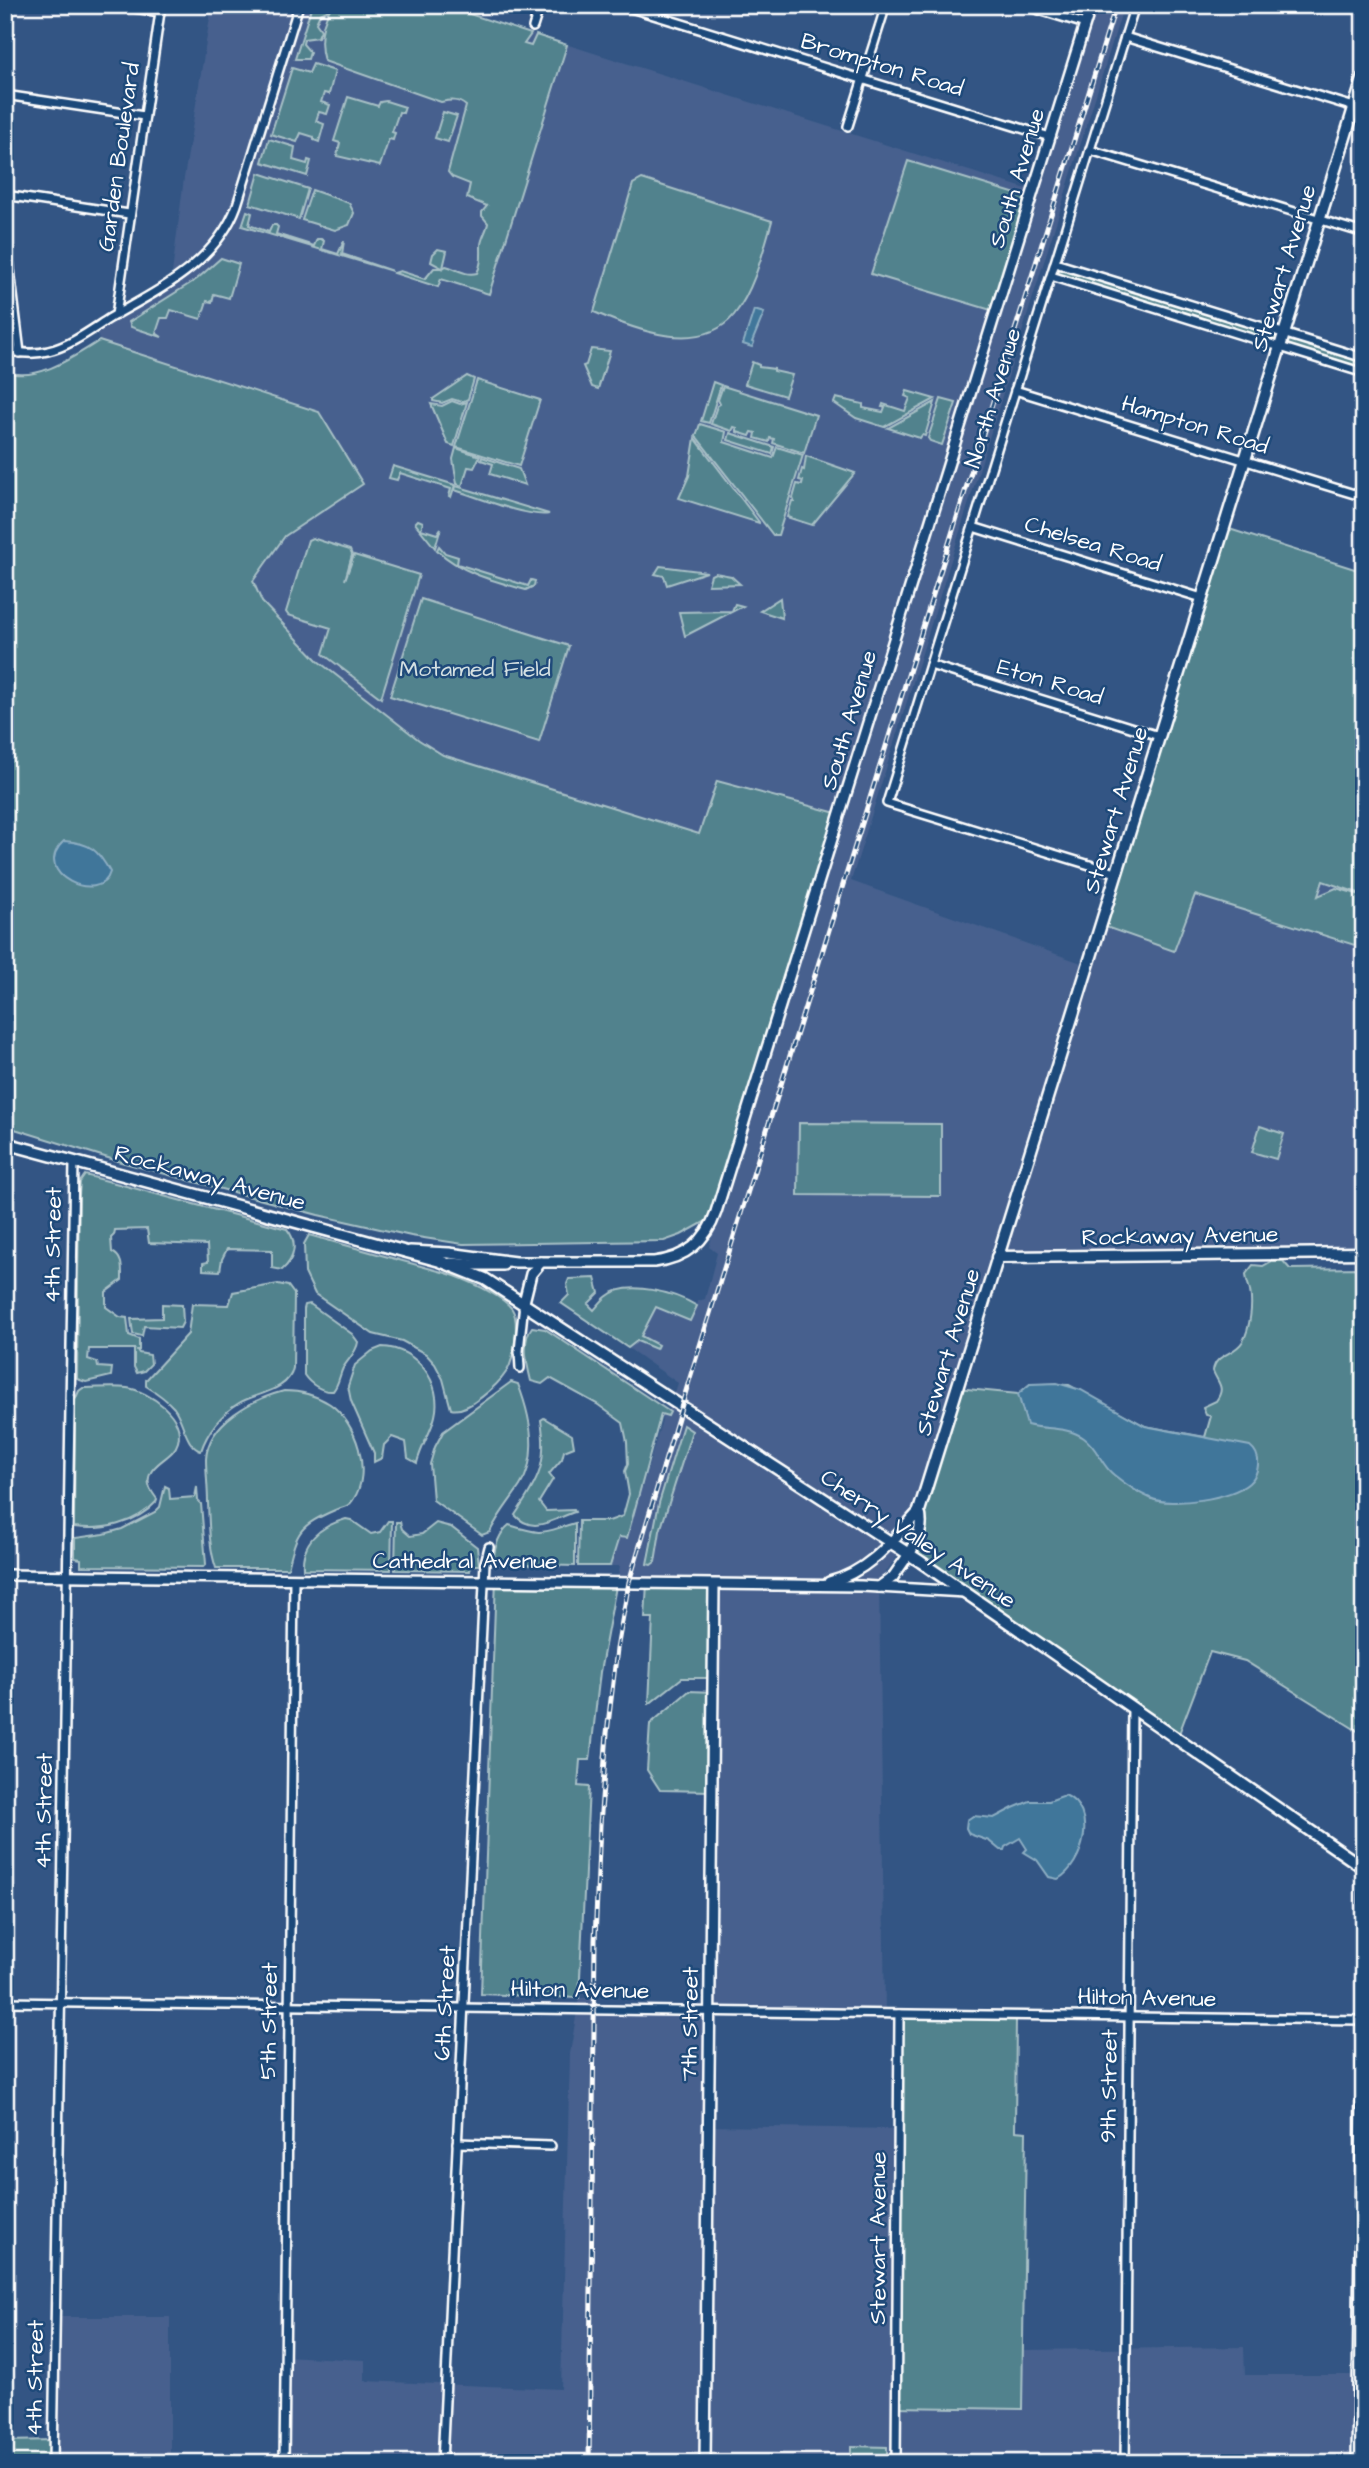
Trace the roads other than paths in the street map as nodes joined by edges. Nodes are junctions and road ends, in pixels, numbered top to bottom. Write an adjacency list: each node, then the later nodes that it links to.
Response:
1 (115, 5): 9 (street)
2 (299, 5): 31 (street)
3 (540, 5): 11 (street)
4 (621, 5): 14 (street, Brompton Road)
5 (886, 5): 14 (street)
6 (1023, 5): 10 (street)
7 (1091, 5): 10 (street, South Avenue)
8 (1135, 5): 12 (street, North Avenue)
9 (160, 9): 17 (street, Garden Boulevard)
10 (1086, 24): 19 (street, South Avenue)
11 (533, 27)
12 (1125, 37): 16 (street); 20 (street, North Avenue)
13 (1364, 76): 16 (main road, Stewart Avenue)
14 (863, 79): 18 (street); 19 (street, Brompton Road)
15 (5, 95): 17 (street)
16 (1359, 108): 23 (main road, Stewart Avenue)
17 (144, 116): 22 (street, Garden Boulevard)
18 (848, 126)
19 (1050, 137): 53 (street, South Avenue)
20 (1090, 150): 23 (street); 26 (street, North Avenue)
21 (5, 195): 22 (street)
22 (129, 214): 31 (street, Garden Boulevard)
23 (1319, 220): 25 (street); 32 (main road, Stewart Avenue)
24 (5, 228): 28 (street)
25 (1364, 233)
26 (1055, 263): 27 (street, North Avenue); 29 (street)
27 (1051, 276): 30 (street); 38 (street, North Avenue)
28 (9, 294): 35 (street)
29 (1166, 297): 30 (street); 32 (street)
30 (1162, 310): 33 (street)
31 (116, 315): 35 (street)
32 (1284, 333): 33 (main road, Stewart Avenue); 36 (street)
33 (1280, 347): 37 (street); 39 (main road, Stewart Avenue)
34 (5, 350): 35 (street)
35 (20, 353)
36 (1364, 358)
37 (1364, 373)
38 (1015, 390): 39 (street, Hampton Road); 41 (street, North Avenue)
39 (1244, 460): 40 (street, Hampton Road); 42 (main road, Stewart Avenue)
40 (1364, 497)
41 (973, 527): 42 (street, Chelsea Road); 43 (street, North Avenue)
42 (1202, 598): 44 (main road, Stewart Avenue)
43 (930, 665): 44 (street, Eton Road); 45 (street, North Avenue)
44 (1159, 736): 45 (main road, Stewart Avenue)
45 (1116, 873): 50 (main road, Stewart Avenue)
46 (5, 1143): 47 (main road, Rockaway Avenue)
47 (74, 1161): 48 (main road, Rockaway Avenue); 61 (street, 4th Street)
48 (404, 1251): 51 (main road, Rockaway Avenue); 52 (street, Rockaway Avenue)
49 (1364, 1253): 50 (main road, Rockaway Avenue)
50 (997, 1257): 56 (main road, Stewart Avenue)
51 (440, 1261): 52 (street, Rockaway Avenue); 54 (main road, Cherry Valley Avenue)
52 (515, 1262): 53 (street, South Avenue)
53 (541, 1262): 54 (street)
54 (524, 1302): 55 (street); 57 (main road, Cherry Valley Avenue)
55 (520, 1368)
56 (919, 1511): 57 (street); 59 (main road, Stewart Avenue)
57 (890, 1543): 59 (main road, Cherry Valley Avenue); 65 (street)
58 (489, 1546): 63 (street, 6th Street)
59 (909, 1554): 66 (street); 67 (main road, Cherry Valley Avenue)
60 (5, 1576): 61 (street, Cathedral Avenue)
61 (67, 1576): 62 (street, Cathedral Avenue); 72 (street, 4th Street)
62 (294, 1580): 63 (street, Cathedral Avenue); 73 (street, 5th Street)
63 (485, 1581): 64 (street, Cathedral Avenue); 74 (street, 6th Street)
64 (714, 1585): 65 (street, Cathedral Avenue); 75 (street, 7th Street)
65 (818, 1585): 66 (street, Cathedral Avenue)
66 (879, 1587): 67 (street, Cathedral Avenue)
67 (965, 1592): 68 (main road, Cherry Valley Avenue)
68 (1132, 1709): 69 (main road, Cherry Valley Avenue); 77 (street, 9th Street)
69 (1364, 1868)
70 (1364, 1875): 78 (street)
71 (5, 2002): 72 (street, Hilton Avenue)
72 (60, 2003): 73 (street, Hilton Avenue); 81 (street, 4th Street)
73 (289, 2006): 74 (street, Hilton Avenue); 82 (street, 5th Street)
74 (464, 2008): 75 (street, Hilton Avenue); 79 (street, 6th Street)
75 (709, 2011): 76 (street, Hilton Avenue); 84 (street, 7th Street)
76 (899, 2014): 77 (street, Hilton Avenue); 85 (street, Stewart Avenue)
77 (1129, 2017): 78 (street, Hilton Avenue); 86 (street, 9th Street)
78 (1363, 2020): 87 (street)
79 (457, 2143): 80 (street); 83 (street, 6th Street)
80 (551, 2146)
81 (53, 2463)
82 (284, 2463)
83 (442, 2463)
84 (705, 2463)
85 (896, 2463)
86 (1125, 2463)
87 (1356, 2463)

